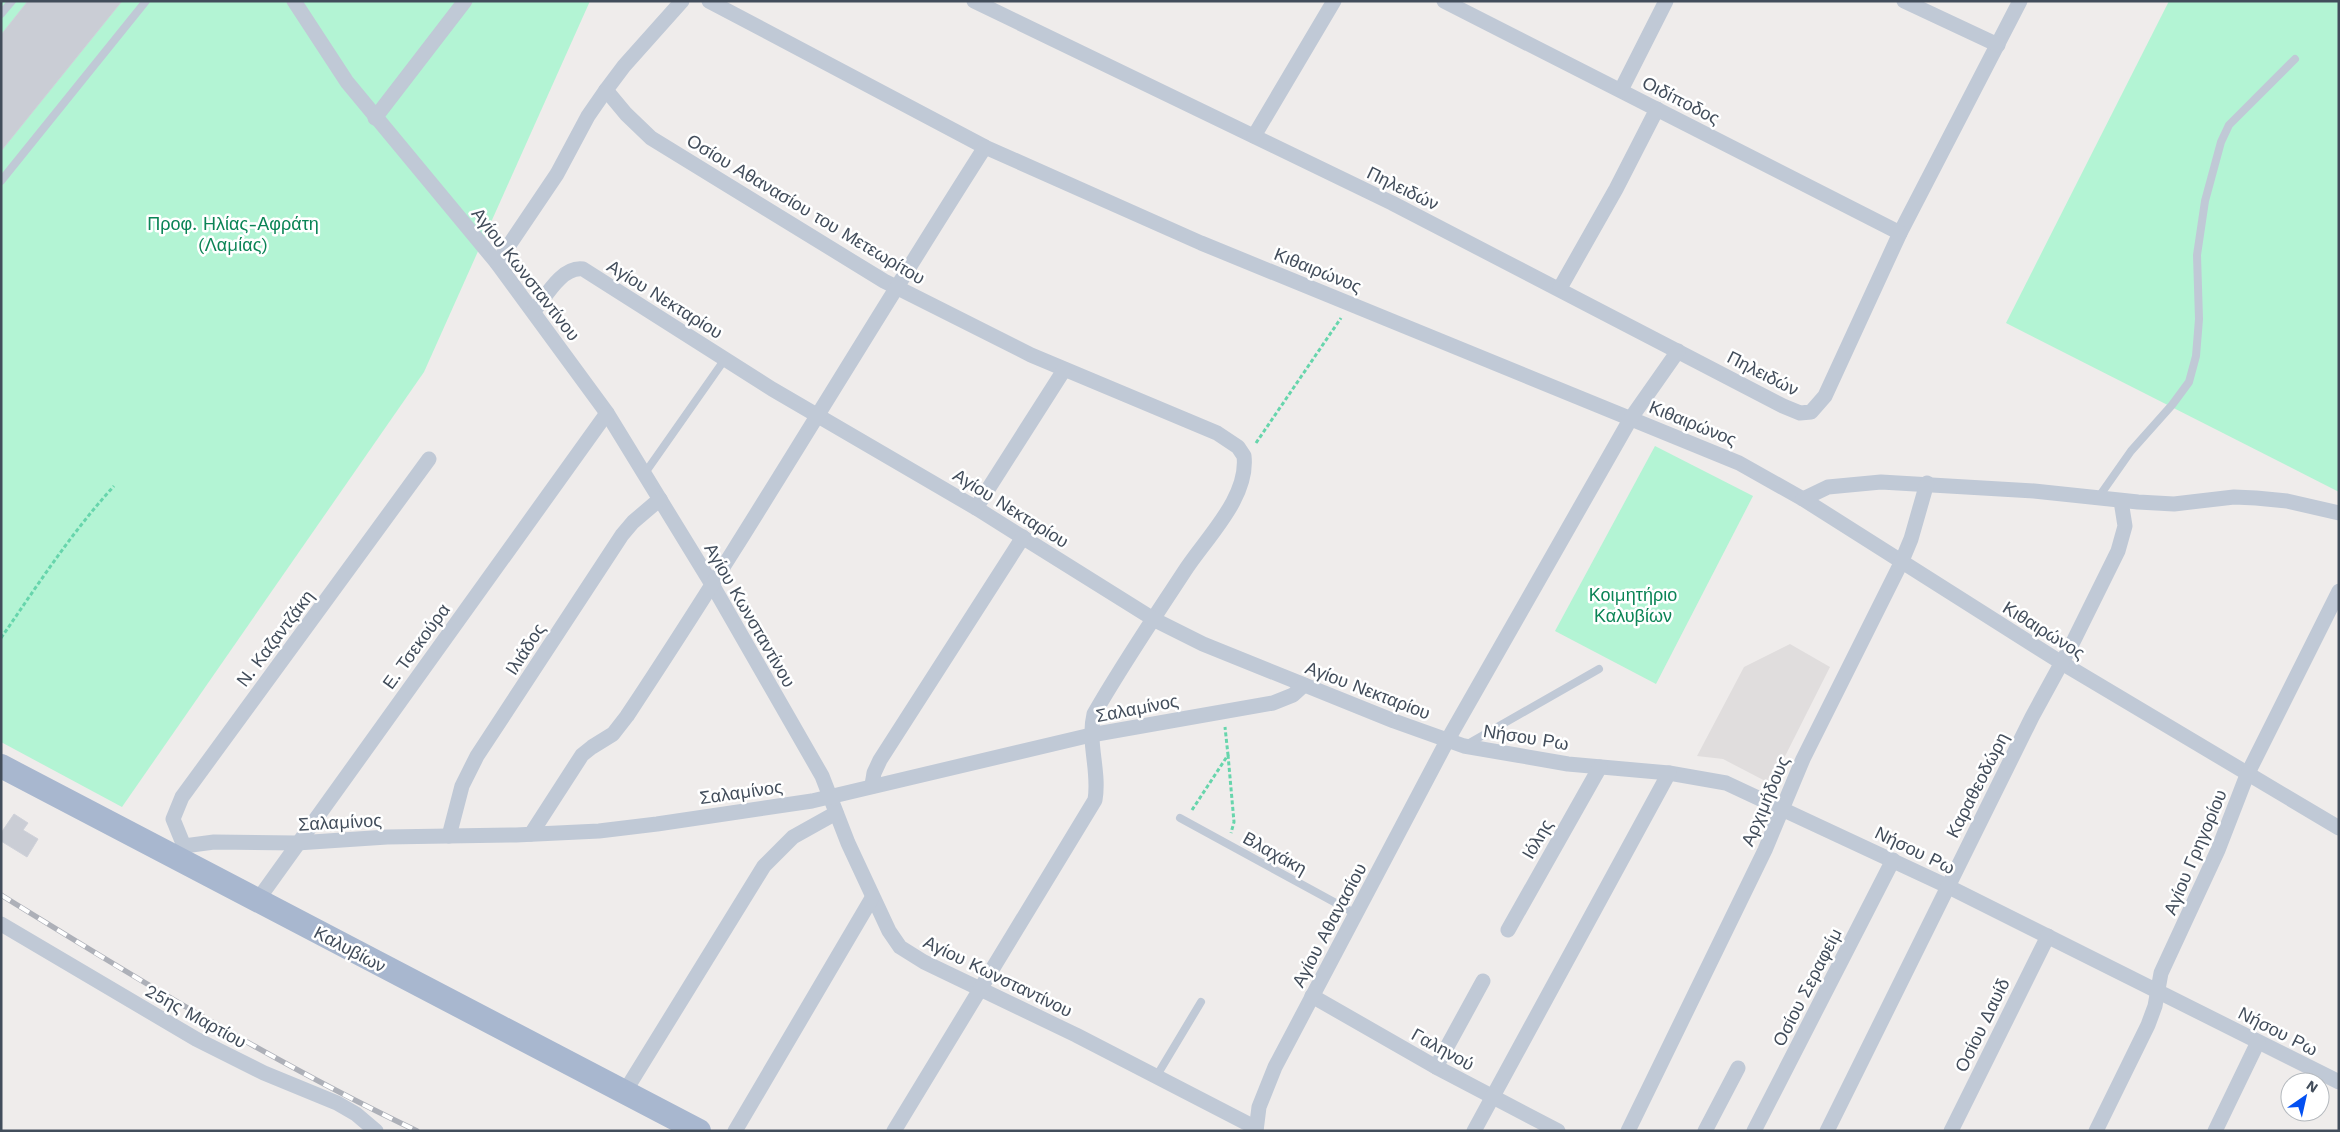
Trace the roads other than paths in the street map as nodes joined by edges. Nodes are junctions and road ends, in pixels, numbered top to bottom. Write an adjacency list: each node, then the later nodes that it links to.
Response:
1 (12, 1): 13 (lane)
2 (146, 1): 22 (lane)
3 (294, 1): 19 (street, Αγίου Κωνσταντίνου)
4 (465, 1): 19 (street)
5 (682, 1): 16 (street)
6 (709, 1): 21 (street, Κιθαιρώνος)
7 (974, 1): 20 (street, Πηλειδών)
8 (1334, 1): 20 (street)
9 (1444, 1): 17 (street, Οιδίποδος)
10 (1666, 1): 17 (street)
11 (1904, 1): 14 (street)
12 (2020, 1): 14 (street)
13 (1, 14)
14 (1998, 45): 23 (street)
15 (2295, 59): 37 (lane)
16 (606, 90): 24 (street); 25 (street, Οσίου Αθανασίου του Μετεωρίτου)
17 (1621, 90): 18 (street, Οιδίποδος)
18 (1656, 109): 23 (street, Οιδίποδος); 26 (street)
19 (375, 118): 24 (street, Αγίου Κωνσταντίνου)
20 (1254, 136): 26 (street, Πηλειδών)
21 (985, 147): 25 (street); 33 (street, Κιθαιρώνος)
22 (1, 181)
23 (1900, 233): 28 (street, Πηλειδών)
24 (497, 263): 27 (street, Αγίου Κωνσταντίνου)
25 (895, 287): 30 (street, Οσίου Αθανασίου του Μετεωρίτου); 32 (street)
26 (1560, 288): 28 (street, Πηλειδών)
27 (534, 311): 29 (street, Αγίου Νεκταρίου); 31 (street, Αγίου Κωνσταντίνου)
28 (1678, 351): 33 (street, Αγίου Αθανασίου)
29 (725, 359): 32 (street, Αγίου Νεκταρίου); 35 (lane)
30 (1064, 370): 41 (street); 47 (street, Οσίου Αθανασίου του Μετεωρίτου)
31 (607, 413): 35 (street, Αγίου Κωνσταντίνου); 66 (street, Ε. Τσεκούρα)
32 (818, 416): 41 (street, Αγίου Νεκταρίου); 45 (street)
33 (1631, 418): 38 (street, Κιθαιρώνος); 52 (street, Αγίου Αθανασίου)
34 (429, 459): 67 (street, Ν. Καζαντζάκη)
35 (645, 473): 39 (street, Αγίου Κωνσταντίνου)
36 (1927, 483): 37 (street); 38 (street); 44 (street, Αρχιμήδους)
37 (2098, 498): 40 (street)
38 (1803, 499): 44 (street, Κιθαιρώνος)
39 (660, 500): 45 (street, Αγίου Κωνσταντίνου); 65 (street, Ιλιάδος)
40 (2121, 501): 42 (street); 48 (street, Καραθεοδώρη)
41 (976, 508): 43 (street, Αγίου Νεκταρίου)
42 (2339, 513)
43 (1023, 537): 47 (street, Αγίου Νεκταρίου); 58 (street)
44 (1901, 563): 48 (street, Κιθαιρώνος); 60 (street, Αρχιμήδους)
45 (713, 586): 59 (street, Αγίου Κωνσταντίνου); 64 (street)
46 (2339, 590): 57 (street, Αγίου Γρηγορίου)
47 (1155, 620): 50 (street, Αγίου Νεκταρίου); 51 (street)
48 (2062, 664): 57 (street, Κιθαιρώνος); 69 (street, Καραθεοδώρη)
49 (1599, 669): 53 (lane)
50 (1304, 685): 51 (street, Σαλαμίνος); 52 (street, Αγίου Νεκταρίου)
51 (1091, 735): 58 (street, Σαλαμίνος); 77 (street)
52 (1447, 741): 53 (street, Νήσου Ρω); 72 (street, Αγίου Αθανασίου)
53 (1464, 746): 55 (street, Νήσου Ρω)
54 (1, 766): 67 (main road, Καλυβίων)
55 (1600, 767): 56 (street, Νήσου Ρω); 74 (street, Ιόλης)
56 (1669, 773): 60 (street, Νήσου Ρω); 87 (street)
57 (2247, 776): 63 (street, Κιθαιρώνος); 78 (street, Αγίου Γρηγορίου)
58 (872, 785): 59 (street, Σαλαμίνος)
59 (830, 797): 61 (street, Αγίου Κωνσταντίνου); 64 (street, Σαλαμίνος)
60 (1782, 808): 68 (street, Νήσου Ρω); 95 (street, Αρχιμήδους)
61 (836, 813): 70 (street, Αγίου Κωνσταντίνου); 86 (street)
62 (1184, 820): 72 (lane, Βλαχάκη)
63 (2339, 828)
64 (531, 834): 65 (street, Σαλαμίνος)
65 (449, 836): 66 (street, Σαλαμίνος)
66 (297, 843): 67 (street, Σαλαμίνος); 71 (street, Ε. Τσεκούρα)
67 (181, 852): 71 (main road, Καλυβίων)
68 (1893, 860): 69 (street, Νήσου Ρω); 97 (street, Οσίου Σεραφείμ)
69 (1947, 886): 75 (street, Νήσου Ρω); 98 (street, Καραθεοδώρη)
70 (872, 898): 77 (street, Αγίου Κωνσταντίνου); 91 (street)
71 (257, 901): 86 (main road, Καλυβίων)
72 (1356, 914): 79 (street, Αγίου Αθανασίου)
73 (1, 924): 89 (street, 25ης Μαρτίου)
74 (1508, 930)
75 (2048, 936): 78 (street, Νήσου Ρω); 99 (street, Οσίου Δαυίδ)
76 (1483, 982): 82 (street)
77 (980, 989): 84 (street, Αγίου Κωνσταντίνου); 92 (street)
78 (2158, 992): 81 (street, Νήσου Ρω); 100 (street, Αγίου Γρηγορίου)
79 (1312, 996): 82 (street, Γαληνού); 88 (street, Αγίου Αθανασίου)
80 (1201, 1002): 84 (lane)
81 (2258, 1042): 85 (street, Νήσου Ρω); 101 (street)
82 (1436, 1067): 87 (street, Γαληνού)
83 (1738, 1068): 96 (street)
84 (1156, 1077): 88 (street, Αγίου Κωνσταντίνου)
85 (2339, 1082)
86 (624, 1093): 90 (main road, Καλυβίων)
87 (1492, 1097): 93 (street); 94 (street, Γαληνού)
88 (1256, 1129)
89 (376, 1131)
90 (699, 1131)
91 (735, 1131)
92 (894, 1131)
93 (1474, 1131)
94 (1558, 1131)
95 (1628, 1131)
96 (1705, 1131)
97 (1754, 1131)
98 (1827, 1131)
99 (1951, 1131)
100 (2096, 1131)
101 (2215, 1131)

